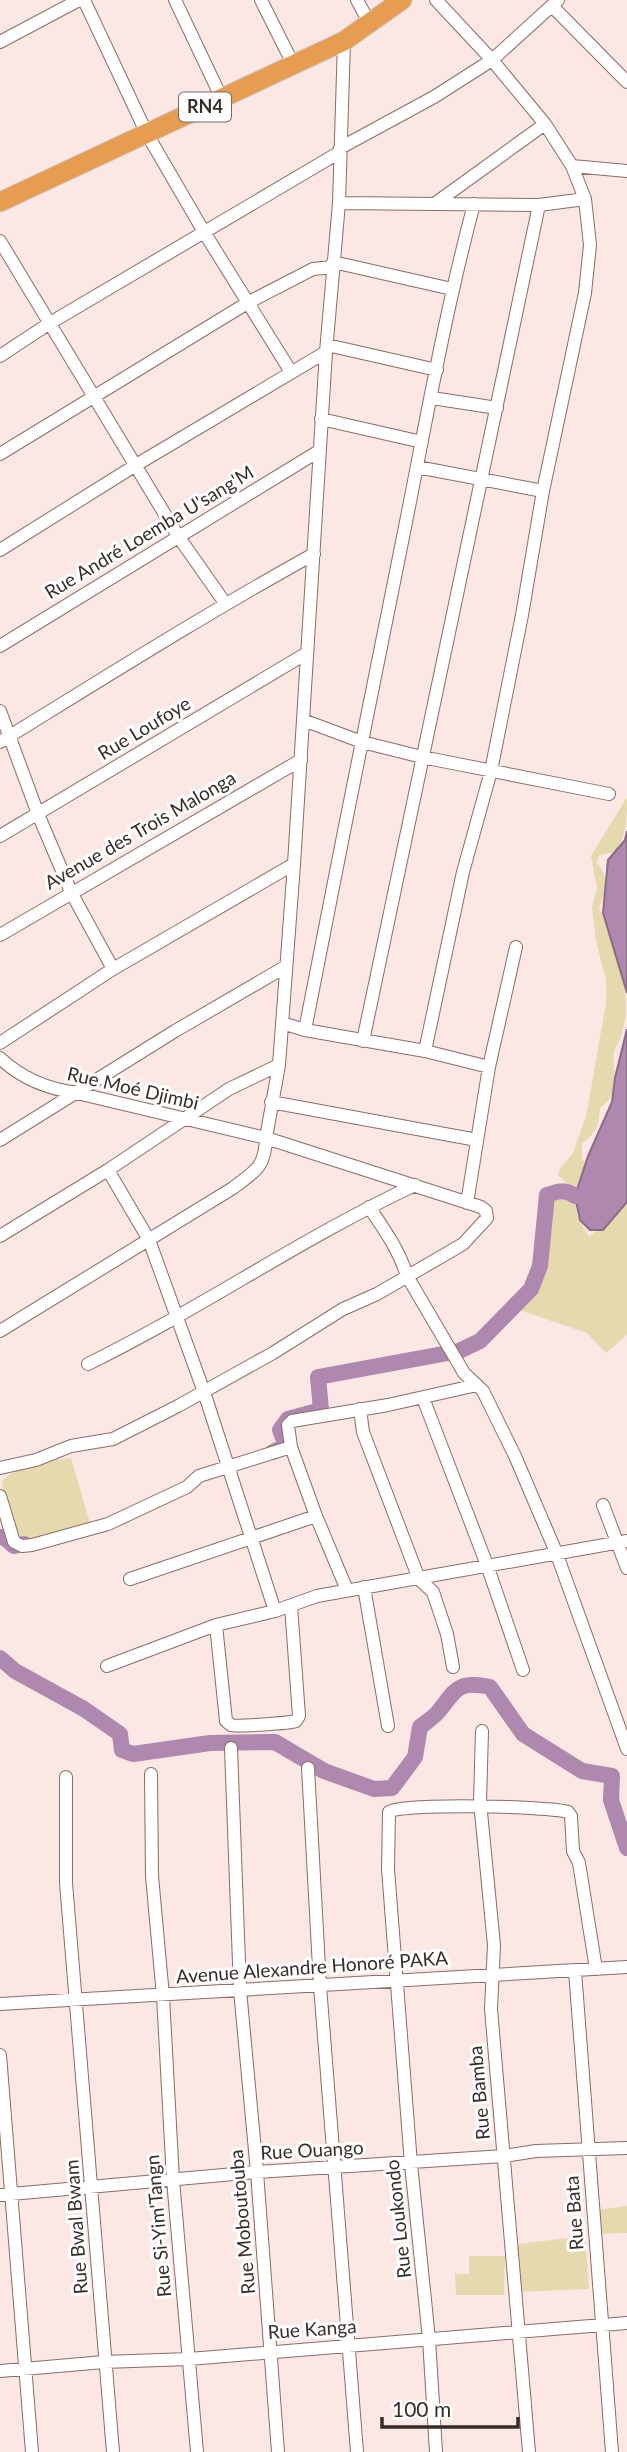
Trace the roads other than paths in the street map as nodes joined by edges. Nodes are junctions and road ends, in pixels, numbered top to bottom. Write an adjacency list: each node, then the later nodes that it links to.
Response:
1 (81, 0): 10 (street); 16 (street)
2 (175, 0): 14 (street)
3 (261, 0): 12 (street)
4 (356, 0): 8 (street)
5 (402, 0): 8 (highway, RN4)
6 (436, 0): 11 (street)
7 (555, 3): 11 (street); 13 (street)
8 (370, 24): 9 (highway, RN4)
9 (344, 41): 12 (highway, RN4); 17 (street)
10 (0, 42)
11 (492, 60): 15 (street); 17 (street)
12 (293, 64): 14 (highway, RN4)
13 (627, 82)
14 (222, 99): 16 (highway, RN4)
15 (545, 124): 18 (street); 22 (street)
16 (147, 134): 21 (highway, RN4); 26 (street)
17 (340, 150): 23 (street); 26 (street)
18 (572, 166): 19 (street); 20 (street)
19 (627, 171)
20 (585, 199): 25 (street); 47 (street)
21 (0, 202)
22 (437, 202): 23 (street); 24 (street)
23 (339, 203): 29 (street)
24 (474, 204): 25 (street); 30 (street)
25 (539, 205): 39 (street)
26 (204, 232): 31 (street); 32 (street)
27 (0, 242): 28 (street)
28 (5, 259): 32 (street)
29 (332, 264): 30 (street); 31 (street); 33 (street)
30 (452, 289): 35 (street)
31 (249, 302): 36 (street); 37 (street)
32 (50, 323): 34 (street); 37 (street)
33 (326, 349): 35 (street); 36 (street); 40 (street)
34 (0, 356)
35 (437, 370): 38 (street)
36 (291, 372): 44 (street)
37 (95, 396): 43 (street); 44 (street)
38 (432, 398): 39 (street); 41 (street)
39 (497, 408): 46 (street)
40 (321, 419): 41 (street); 42 (street)
41 (422, 442): 45 (street)
42 (319, 451): 48 (street, Rue André Loemba U'sang'M); 50 (street)
43 (0, 454)
44 (136, 465): 48 (street); 49 (street)
45 (417, 467): 46 (street); 57 (street)
46 (482, 478): 47 (street); 58 (street)
47 (543, 491): 60 (street)
48 (178, 536): 51 (street); 52 (street, Rue André Loemba U'sang'M)
49 (0, 550)
50 (314, 554): 51 (street); 53 (street)
51 (225, 603): 56 (street)
52 (0, 646)
53 (307, 653): 55 (street); 62 (street, Rue Loufoye)
54 (0, 711): 56 (street)
55 (303, 720): 57 (street); 59 (street)
56 (5, 739): 62 (street)
57 (362, 742): 58 (street); 71 (street)
58 (422, 757): 60 (street); 72 (street)
59 (301, 760): 64 (street); 65 (street, Avenue des Trois Malonga)
60 (491, 771): 61 (street); 74 (street)
61 (609, 794)
62 (38, 814): 63 (street, Rue Loufoye); 65 (street)
63 (0, 836)
64 (295, 864): 68 (street); 69 (street)
65 (71, 892): 66 (street, Avenue des Trois Malonga); 69 (street)
66 (0, 935)
67 (516, 947): 77 (street)
68 (285, 967): 70 (street); 78 (street)
69 (113, 969): 73 (street)
70 (282, 1023): 71 (street); 76 (street)
71 (305, 1030): 72 (street)
72 (363, 1041): 74 (street)
73 (0, 1043)
74 (425, 1051): 77 (street)
75 (0, 1058): 78 (street, Rue Moé Djimbi)
76 (279, 1065): 79 (street); 80 (street)
77 (489, 1067): 83 (street)
78 (77, 1094): 80 (street, Rue Moé Djimbi); 82 (street)
79 (271, 1102): 81 (street); 83 (street)
80 (184, 1119): 81 (street, Rue Moé Djimbi); 84 (street)
81 (266, 1138): 85 (street, Rue Moé Djimbi); 89 (street)
82 (0, 1140)
83 (477, 1140): 86 (street)
84 (108, 1170): 88 (street); 89 (street)
85 (415, 1185): 86 (street, Rue Moé Djimbi); 87 (street)
86 (467, 1203): 90 (street)
87 (369, 1207): 90 (street); 91 (street)
88 (0, 1236)
89 (149, 1240): 91 (street); 92 (street)
90 (407, 1276): 94 (street); 95 (street)
91 (177, 1316): 93 (street); 95 (street)
92 (0, 1331)
93 (88, 1364)
94 (477, 1385): 96 (street); 106 (street)
95 (204, 1392): 99 (street); 100 (street)
96 (423, 1398): 97 (street); 107 (street)
97 (360, 1409): 98 (street); 110 (street)
98 (291, 1447): 99 (street); 103 (street)
99 (228, 1466): 101 (street); 104 (street)
100 (0, 1468)
101 (0, 1496)
102 (603, 1505): 105 (street)
103 (316, 1516): 104 (street); 112 (street)
104 (251, 1538): 109 (street); 114 (street)
105 (622, 1542): 106 (street); 108 (street)
106 (556, 1552): 107 (street); 122 (street)
107 (487, 1565): 110 (street); 118 (street)
108 (627, 1568)
109 (130, 1579)
110 (419, 1579): 111 (street); 117 (street)
111 (364, 1587): 112 (street); 119 (street)
112 (347, 1590): 113 (street)
113 (291, 1606): 114 (street); 115 (street)
114 (275, 1611): 115 (street)
115 (216, 1625): 116 (street)
116 (107, 1666)
117 (453, 1667)
118 (523, 1670)
119 (388, 1726)
120 (482, 1731): 126 (street, Rue Bamba)
121 (231, 1748): 133 (street, Rue Moboutouba)
122 (627, 1749)
123 (308, 1768): 132 (street)
124 (151, 1774): 134 (street, Rue Si-Yim'Tangn)
125 (66, 1777): 135 (street, Rue Bwal Bwam)
126 (480, 1806): 128 (street); 130 (street, Rue Bamba); 131 (street, Rue Loukondo)
127 (627, 1967): 128 (street, Avenue Alexandre Honoré PAKA)
128 (596, 1969): 129 (street, Avenue Alexandre Honoré PAKA)
129 (575, 1971): 130 (street, Avenue Alexandre Honoré PAKA); 139 (street, Rue Bata)
130 (492, 1974): 131 (street, Avenue Alexandre Honoré PAKA); 140 (street, Rue Bamba)
131 (397, 1982): 132 (street, Avenue Alexandre Honoré PAKA); 141 (street, Rue Loukondo)
132 (320, 1986): 133 (street, Avenue Alexandre Honoré PAKA); 142 (street)
133 (240, 1990): 134 (street, Avenue Alexandre Honoré PAKA); 143 (street, Rue Moboutouba)
134 (163, 1996): 135 (street, Avenue Alexandre Honoré PAKA); 144 (street, Rue Si-Yim'Tangn)
135 (77, 1999): 136 (street, Avenue Alexandre Honoré PAKA); 145 (street, Rue Bwal Bwam)
136 (0, 2004)
137 (0, 2054): 146 (street)
138 (627, 2148): 139 (street, Rue Ouango)
139 (589, 2150): 140 (street, Rue Ouango); 148 (street, Rue Bata)
140 (504, 2156): 141 (street, Rue Ouango); 149 (street, Rue Bamba)
141 (411, 2164): 142 (street, Rue Ouango); 150 (street, Rue Loukondo)
142 (334, 2168): 143 (street, Rue Ouango); 151 (street)
143 (257, 2172): 144 (street, Rue Ouango); 152 (street, Rue Moboutouba)
144 (173, 2180): 145 (street, Rue Ouango); 153 (street, Rue Si-Yim'Tangn)
145 (92, 2186): 146 (street, Rue Ouango); 154 (street, Rue Bwal Bwam)
146 (5, 2195): 155 (street)
147 (627, 2323): 148 (street, Rue Kanga)
148 (602, 2326): 149 (street, Rue Kanga); 164 (street, Rue Bata)
149 (519, 2332): 150 (street, Rue Kanga); 163 (street, Rue Bamba)
150 (429, 2339): 151 (street, Rue Kanga); 162 (street, Rue Loukondo)
151 (348, 2345): 152 (street, Rue Kanga); 161 (street)
152 (271, 2351): 153 (street, Rue Kanga); 160 (street, Rue Moboutouba)
153 (189, 2359): 154 (street, Rue Kanga); 159 (street, Rue Si-Yim'Tangn)
154 (104, 2362): 155 (street, Rue Kanga); 158 (street, Rue Bwal Bwam)
155 (24, 2369): 156 (street, Rue Kanga); 157 (street)
156 (0, 2371)
157 (32, 2452)
158 (113, 2452)
159 (197, 2452)
160 (278, 2452)
161 (357, 2452)
162 (436, 2452)
163 (529, 2452)
164 (612, 2452)

